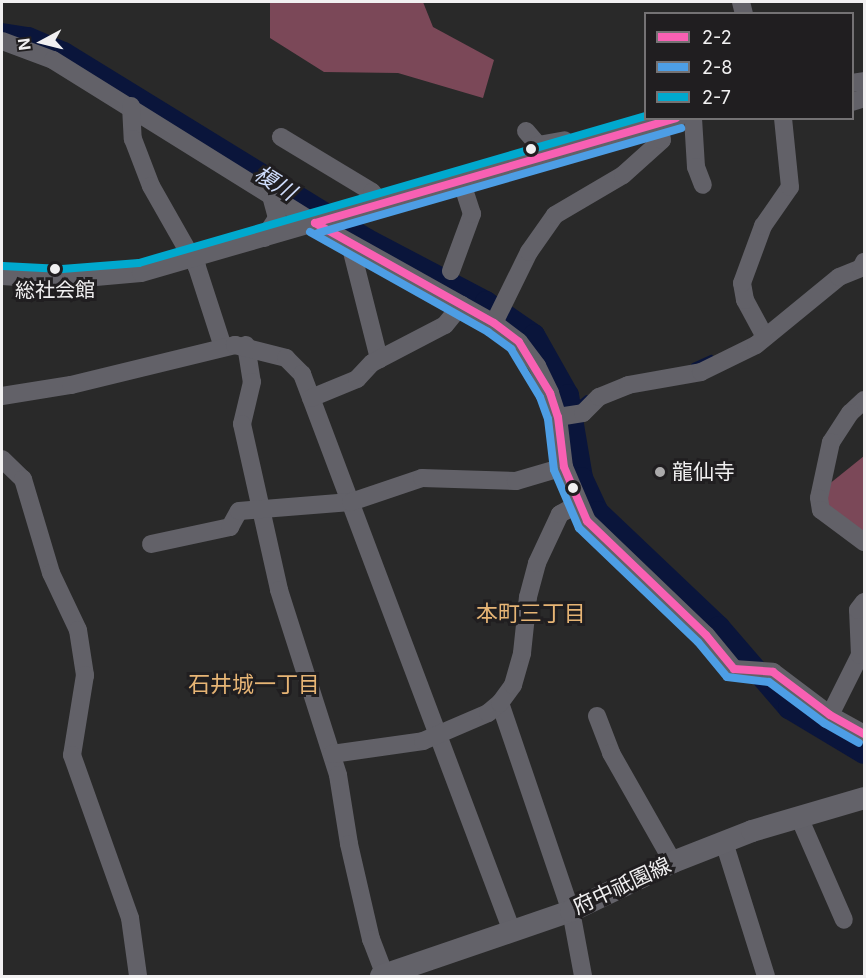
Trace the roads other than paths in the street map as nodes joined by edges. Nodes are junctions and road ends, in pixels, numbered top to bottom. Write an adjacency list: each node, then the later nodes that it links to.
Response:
1 (2, 42): 2 (street)
2 (131, 106): 12 (street); 17 (street)
3 (672, 120): 6 (street)
4 (693, 120): 11 (street)
5 (783, 120): 23 (street)
6 (659, 124): 9 (street); 22 (street)
7 (526, 131): 9 (street)
8 (281, 137): 13 (street)
9 (575, 148): 10 (street)
10 (461, 181): 13 (street); 19 (street)
11 (704, 185)
12 (271, 195): 14 (street); 15 (street)
13 (381, 204): 14 (street)
14 (319, 222): 15 (street); 16 (street)
15 (264, 238): 17 (street)
16 (350, 244): 21 (street); 26 (street)
17 (192, 258): 20 (street); 25 (street)
18 (864, 262): 23 (street)
19 (451, 272)
20 (2, 276)
21 (461, 305): 22 (street); 26 (street)
22 (494, 323): 30 (street)
23 (765, 337): 30 (street)
24 (246, 345): 25 (street); 28 (street); 35 (street)
25 (223, 347): 27 (street)
26 (379, 359): 28 (street)
27 (2, 396)
28 (311, 398): 33 (street)
29 (864, 400): 36 (street)
30 (558, 417): 32 (street)
31 (2, 459): 52 (street)
32 (564, 467): 33 (street); 34 (street)
33 (351, 502): 35 (street); 43 (street)
34 (578, 504): 39 (street); 40 (street)
35 (264, 508): 37 (street); 44 (street)
36 (864, 542)
37 (151, 544)
38 (864, 602): 40 (street)
39 (500, 703): 43 (street); 49 (street)
40 (830, 715): 42 (street)
41 (597, 716): 48 (street)
42 (864, 734)
43 (440, 735): 44 (street); 51 (street)
44 (332, 754): 53 (street)
45 (864, 798): 46 (main road, 府中祇園線)
46 (799, 817): 47 (main road, 府中祇園線); 50 (street)
47 (724, 842): 48 (main road, 府中祇園線); 55 (street)
48 (673, 862): 49 (main road, 府中祇園線)
49 (571, 911): 51 (main road, 府中祇園線); 54 (street)
50 (844, 920)
51 (511, 929): 53 (main road, 府中祇園線)
52 (138, 976)
53 (383, 976)
54 (583, 976)
55 (766, 976)

